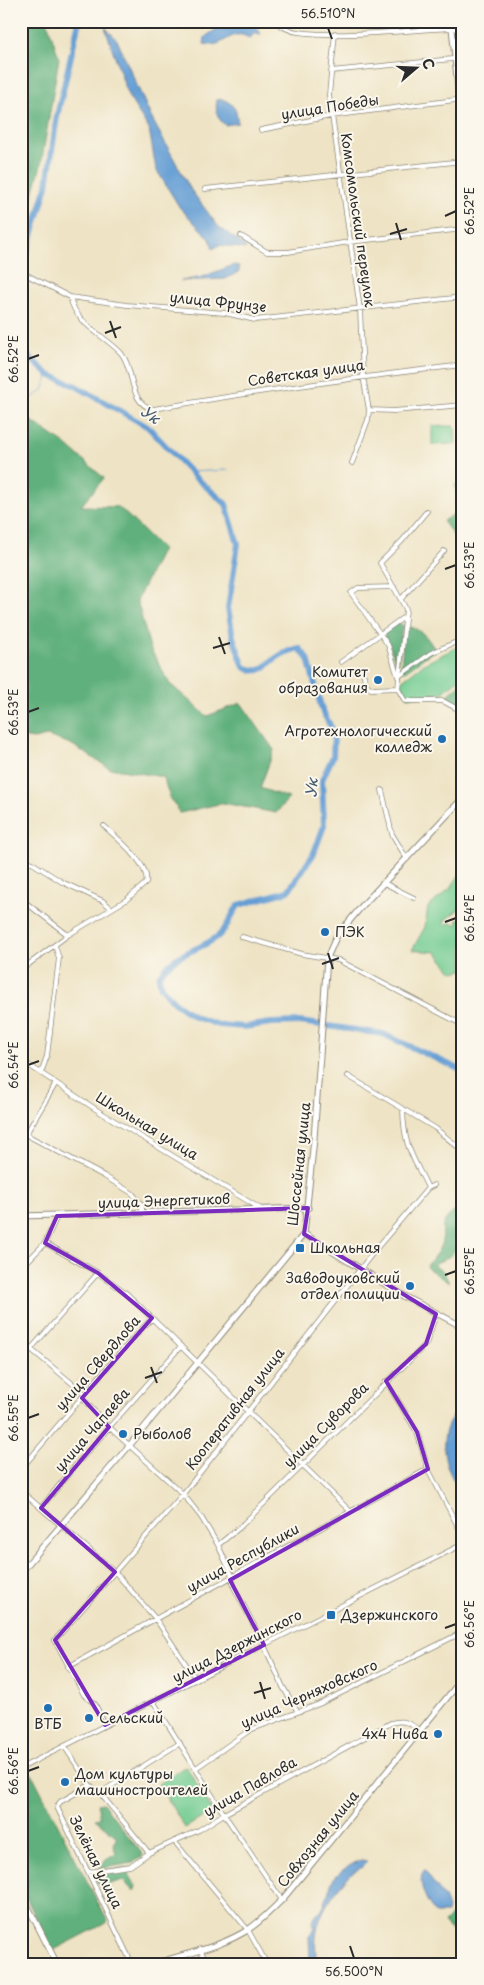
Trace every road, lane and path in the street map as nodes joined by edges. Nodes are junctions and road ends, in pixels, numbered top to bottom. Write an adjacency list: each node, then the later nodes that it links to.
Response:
1 (274, 21): 4 (street)
2 (463, 27): 3 (street)
3 (452, 28): 4 (street); 6 (street)
4 (335, 33): 7 (street, Комсомольский переулок)
5 (463, 58): 6 (street)
6 (453, 59): 7 (street); 8 (street)
7 (331, 71): 9 (street, Комсомольский переулок)
8 (460, 100): 9 (street, улица Победы); 11 (street)
9 (331, 116): 10 (street, улица Победы); 13 (street, Комсомольский переулок)
10 (261, 130)
11 (463, 138)
12 (463, 161): 13 (street)
13 (339, 176): 14 (street); 17 (street, Комсомольский переулок)
14 (205, 190)
15 (463, 229): 17 (street)
16 (242, 236): 17 (street)
17 (349, 242): 21 (street, Комсомольский переулок)
18 (21, 272): 19 (street, улица Фрунзе)
19 (70, 297): 21 (street, улица Фрунзе); 23 (street, Советская улица)
20 (463, 297): 21 (street, улица Фрунзе)
21 (360, 308): 23 (street, Комсомольский переулок)
22 (463, 365): 23 (street, Советская улица)
23 (363, 376): 25 (street, Комсомольский переулок)
24 (463, 404): 25 (street)
25 (369, 410): 26 (street)
26 (352, 463)
27 (427, 511): 29 (street)
28 (444, 551): 30 (street)
29 (394, 587): 30 (street); 32 (street)
30 (401, 599): 31 (street)
31 (404, 617): 32 (street); 36 (street)
32 (380, 632): 34 (street); 36 (street)
33 (463, 639): 36 (street)
34 (341, 662)
35 (364, 676): 37 (street)
36 (398, 677): 37 (street)
37 (398, 688): 38 (street)
38 (463, 712)
39 (382, 790): 43 (street)
40 (463, 798): 43 (street, Шоссейная улица)
41 (104, 826): 47 (street)
42 (21, 856): 47 (street)
43 (408, 859): 44 (street, Шоссейная улица)
44 (384, 883): 45 (street); 51 (street, Шоссейная улица)
45 (414, 898)
46 (21, 899): 48 (street)
47 (112, 908): 48 (street)
48 (68, 935): 50 (street)
49 (242, 937): 51 (street)
50 (56, 946): 52 (street); 55 (street)
51 (327, 958): 53 (street); 64 (street, Шоссейная улица)
52 (21, 970)
53 (463, 1025)
54 (21, 1060): 55 (street, Школьная улица)
55 (41, 1073): 57 (street, Школьная улица)
56 (348, 1076): 58 (street)
57 (56, 1083): 60 (street); 65 (street, Школьная улица)
58 (403, 1109): 61 (street); 63 (street)
59 (21, 1132): 60 (street)
60 (26, 1134): 66 (street)
61 (463, 1151)
62 (434, 1185): 63 (street, Кооперативная улица)
63 (428, 1188): 72 (street, Кооперативная улица)
64 (308, 1208): 65 (street, улица Энергетиков); 69 (street, Шоссейная улица)
65 (262, 1209): 66 (street, улица Энергетиков)
66 (142, 1213): 68 (street, улица Энергетиков)
67 (21, 1216): 68 (street, улица Энергетиков)
68 (57, 1216): 70 (street)
69 (304, 1234): 72 (street); 81 (street, Шоссейная улица)
70 (45, 1244): 71 (street); 73 (street)
71 (21, 1268)
72 (360, 1269): 74 (street); 84 (street, Кооперативная улица)
73 (98, 1273): 75 (street); 79 (street)
74 (436, 1314): 76 (street); 82 (street, улица Суворова)
75 (152, 1318): 78 (street); 83 (street, улица Свердлова)
76 (463, 1327)
77 (21, 1341): 79 (street)
78 (181, 1346): 81 (street); 85 (street, улица Чапаева)
79 (30, 1350): 80 (street); 83 (street)
80 (21, 1360)
81 (197, 1363): 84 (street); 86 (street, Шоссейная улица)
82 (386, 1381): 87 (street, улица Суворова); 88 (street)
83 (84, 1396): 85 (street); 89 (street, улица Свердлова)
84 (248, 1410): 87 (street); 91 (street, Кооперативная улица)
85 (109, 1427): 86 (street); 92 (street, улица Чапаева)
86 (129, 1446): 91 (street); 94 (street, Шоссейная улица)
87 (303, 1464): 93 (street); 97 (street, улица Суворова)
88 (428, 1468): 93 (street, улица Республики); 95 (street)
89 (21, 1470)
90 (21, 1491): 92 (street)
91 (183, 1494): 97 (street); 99 (street, Кооперативная улица)
92 (41, 1508): 94 (street)
93 (350, 1511): 100 (street, улица Республики)
94 (62, 1525): 98 (street, Шоссейная улица); 99 (street)
95 (463, 1536)
96 (463, 1544): 103 (street, улица Дзержинского)
97 (218, 1545): 100 (street)
98 (21, 1572)
99 (115, 1572): 101 (street); 104 (street, Кооперативная улица)
100 (232, 1578): 101 (street, улица Республики); 103 (street)
101 (155, 1618): 104 (street, улица Республики); 105 (street)
102 (463, 1632): 108 (street, улица Черняховского)
103 (264, 1645): 105 (street, улица Дзержинского); 108 (street)
104 (68, 1667): 109 (street)
105 (196, 1678): 107 (street, улица Дзержинского)
106 (463, 1678): 110 (street, Совхозная улица)
107 (153, 1701): 109 (street, улица Дзержинского); 111 (street)
108 (298, 1712): 114 (street, улица Черняховского)
109 (105, 1725): 112 (street, улица Дзержинского)
110 (420, 1730): 117 (street, улица Павлова); 122 (street, Совхозная улица)
111 (180, 1743): 114 (street); 116 (street)
112 (64, 1746): 113 (street, улица Дзержинского); 115 (street)
113 (21, 1768)
114 (196, 1768): 117 (street)
115 (90, 1785): 116 (street); 120 (street, Зелёная улица)
116 (100, 1793): 119 (street)
117 (224, 1814): 118 (street, улица Павлова); 122 (street)
118 (174, 1841): 119 (street, улица Павлова); 123 (street)
119 (149, 1854): 120 (street, улица Павлова)
120 (88, 1872): 126 (street, Зелёная улица)
121 (21, 1893): 125 (street)
122 (282, 1900): 123 (street, Совхозная улица)
123 (248, 1930): 124 (street, Совхозная улица); 129 (street)
124 (200, 1949): 127 (street, Совхозная улица); 128 (street)
125 (58, 1964)
126 (132, 1964)
127 (154, 1964)
128 (207, 1964)
129 (268, 1964)

